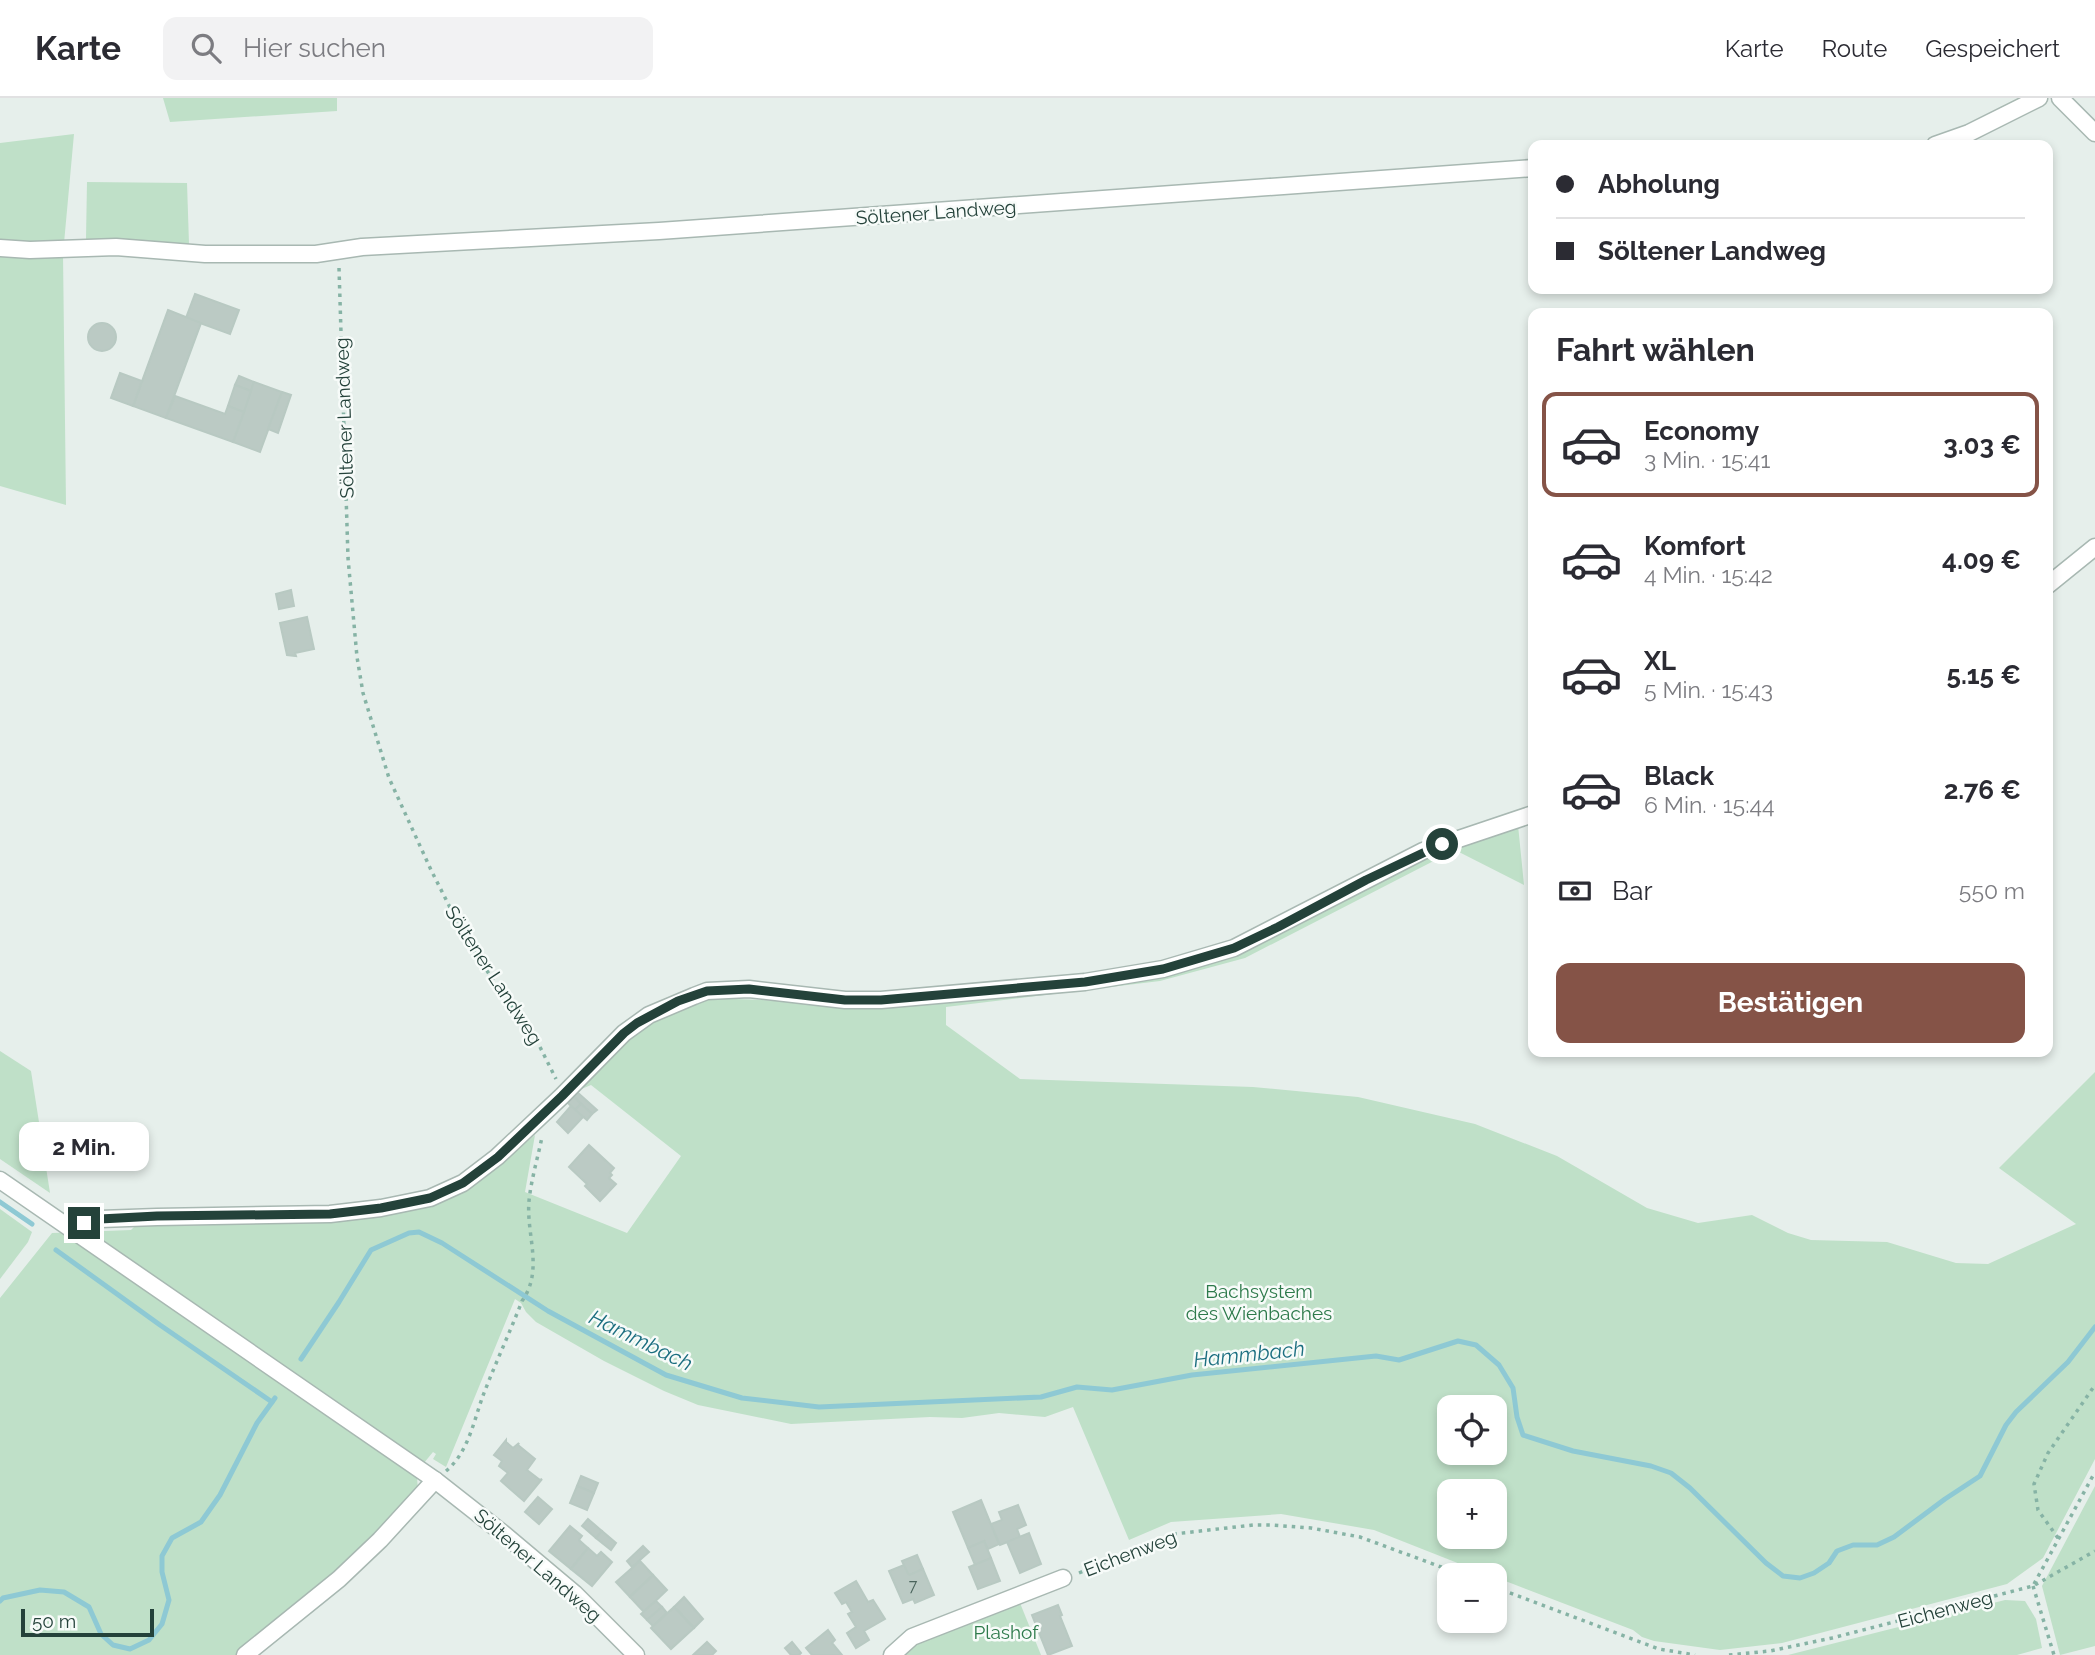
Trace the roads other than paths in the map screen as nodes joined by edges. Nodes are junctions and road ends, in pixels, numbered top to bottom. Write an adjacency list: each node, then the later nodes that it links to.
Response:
1 (2039, 98): 4 (street)
2 (2060, 98): 3 (street)
3 (2095, 133)
4 (1950, 140)
5 (1528, 168): 6 (street, Söltener Landweg)
6 (0, 248)
7 (2095, 547): 8 (street)
8 (2053, 581)
9 (1528, 816): 11 (street)
10 (0, 1180): 11 (street, Söltener Landweg)
11 (71, 1228): 12 (street, Söltener Landweg)
12 (440, 1476): 14 (street); 15 (street, Söltener Landweg)
13 (1063, 1578): 16 (street, Eichenweg)
14 (245, 1655)
15 (636, 1655)
16 (892, 1655)

